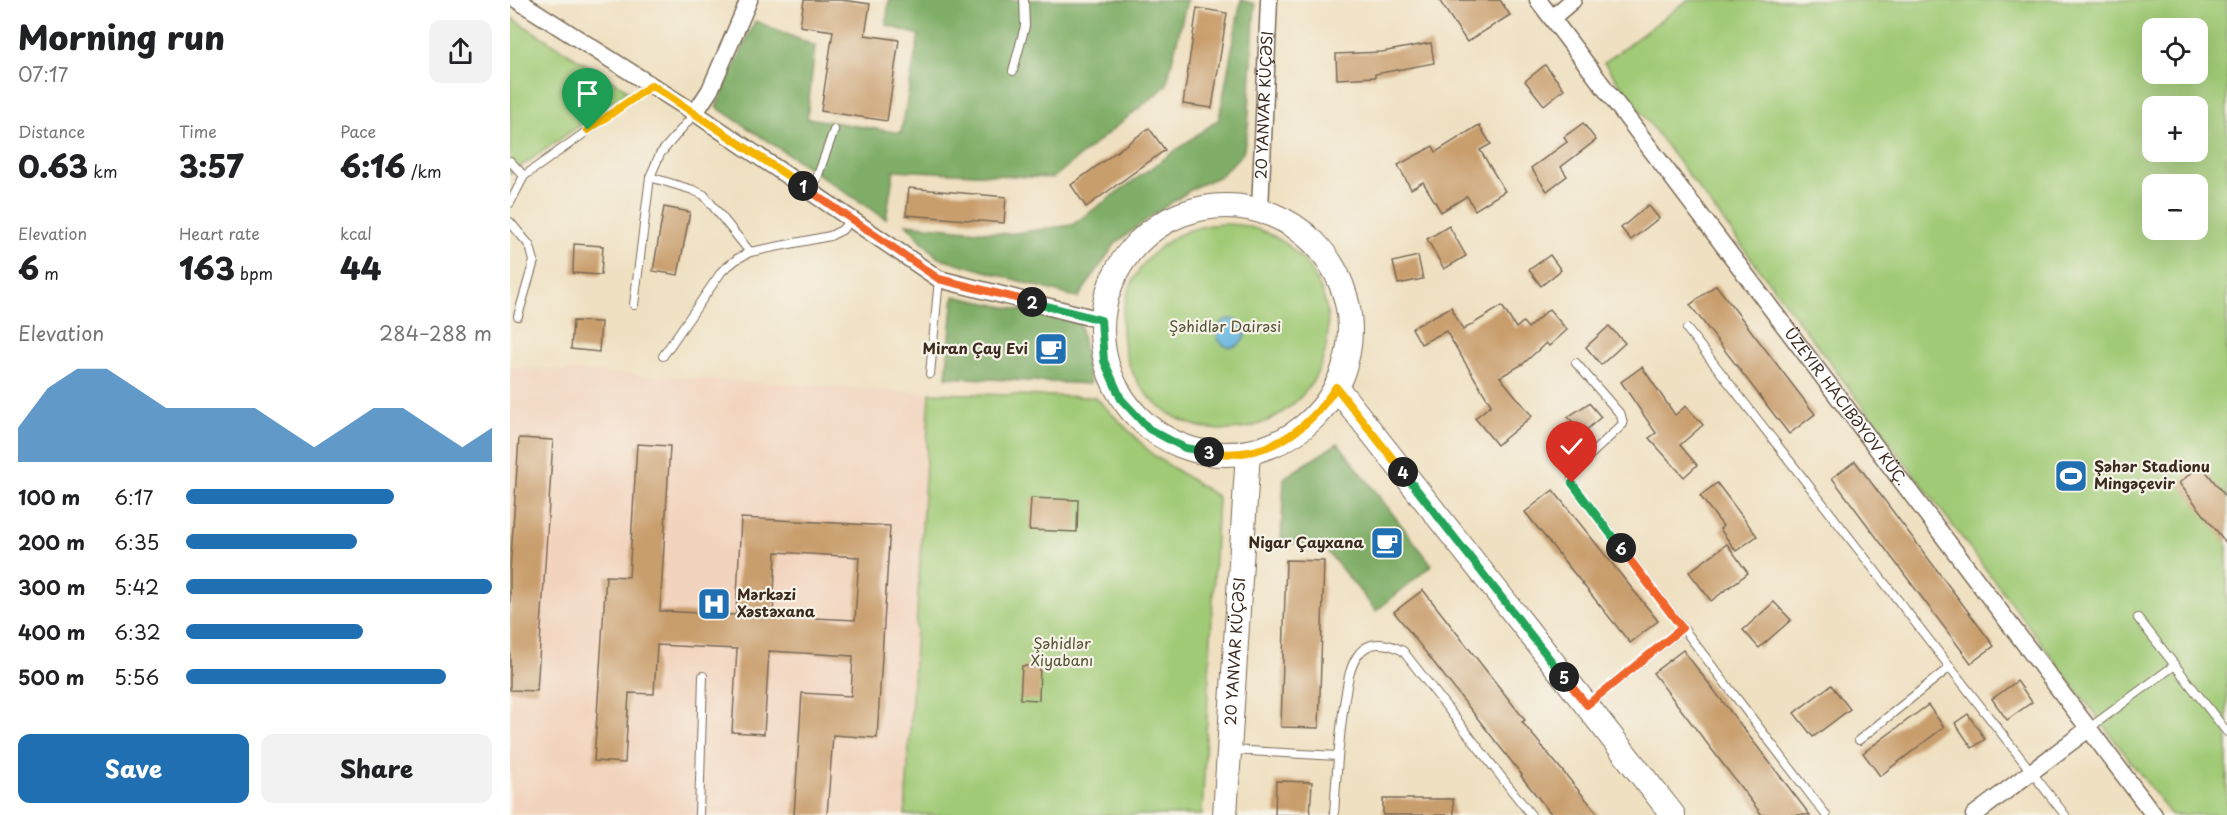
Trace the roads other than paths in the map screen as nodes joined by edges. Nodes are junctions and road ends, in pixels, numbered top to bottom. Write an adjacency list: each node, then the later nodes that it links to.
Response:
1 (517, 0): 9 (street)
2 (749, 0): 10 (street)
3 (1024, 0): 8 (lane)
4 (1269, 0): 17 (street, 20 YANVAR KÜÇƏSI)
5 (1538, 0): 7 (street)
6 (1573, 0): 7 (street)
7 (1552, 18): 37 (street)
8 (1013, 71)
9 (652, 85): 10 (street); 13 (lane)
10 (695, 113): 14 (lane); 15 (street)
11 (834, 130): 15 (lane)
12 (510, 161): 13 (lane)
13 (524, 176): 16 (lane)
14 (650, 177): 20 (lane); 22 (lane)
15 (812, 192): 18 (street)
16 (510, 203)
17 (1260, 210): 24 (main road); 29 (main road)
18 (851, 219): 20 (lane); 21 (street)
19 (510, 222): 23 (lane)
20 (750, 252): 26 (lane)
21 (939, 279): 24 (street); 28 (lane)
22 (634, 305)
23 (518, 316)
24 (1101, 320): 30 (main road)
25 (1687, 329): 34 (lane)
26 (663, 356)
27 (1576, 363): 32 (lane)
28 (930, 374)
29 (1336, 387): 30 (main road); 36 (main road)
30 (1248, 452): 40 (main road, 20 YANVAR KÜÇƏSI)
31 (2138, 618): 33 (lane)
32 (1682, 628): 36 (lane); 48 (lane)
33 (2175, 665): 37 (lane); 38 (lane)
34 (1950, 668): 39 (lane); 42 (lane)
35 (704, 676): 43 (lane)
36 (1587, 705): 47 (main road)
37 (2087, 730): 42 (street); 51 (street)
38 (2227, 732)
39 (1859, 740)
40 (1229, 750): 41 (lane); 44 (main road, 20 YANVAR KÜÇƏSI)
41 (1336, 756): 45 (lane); 46 (lane)
42 (2031, 772): 49 (street); 50 (lane)
43 (699, 815)
44 (1225, 815)
45 (1334, 815)
46 (1531, 815)
47 (1673, 815)
48 (1826, 815)
49 (1974, 815)
50 (2065, 815)
51 (2154, 815)

